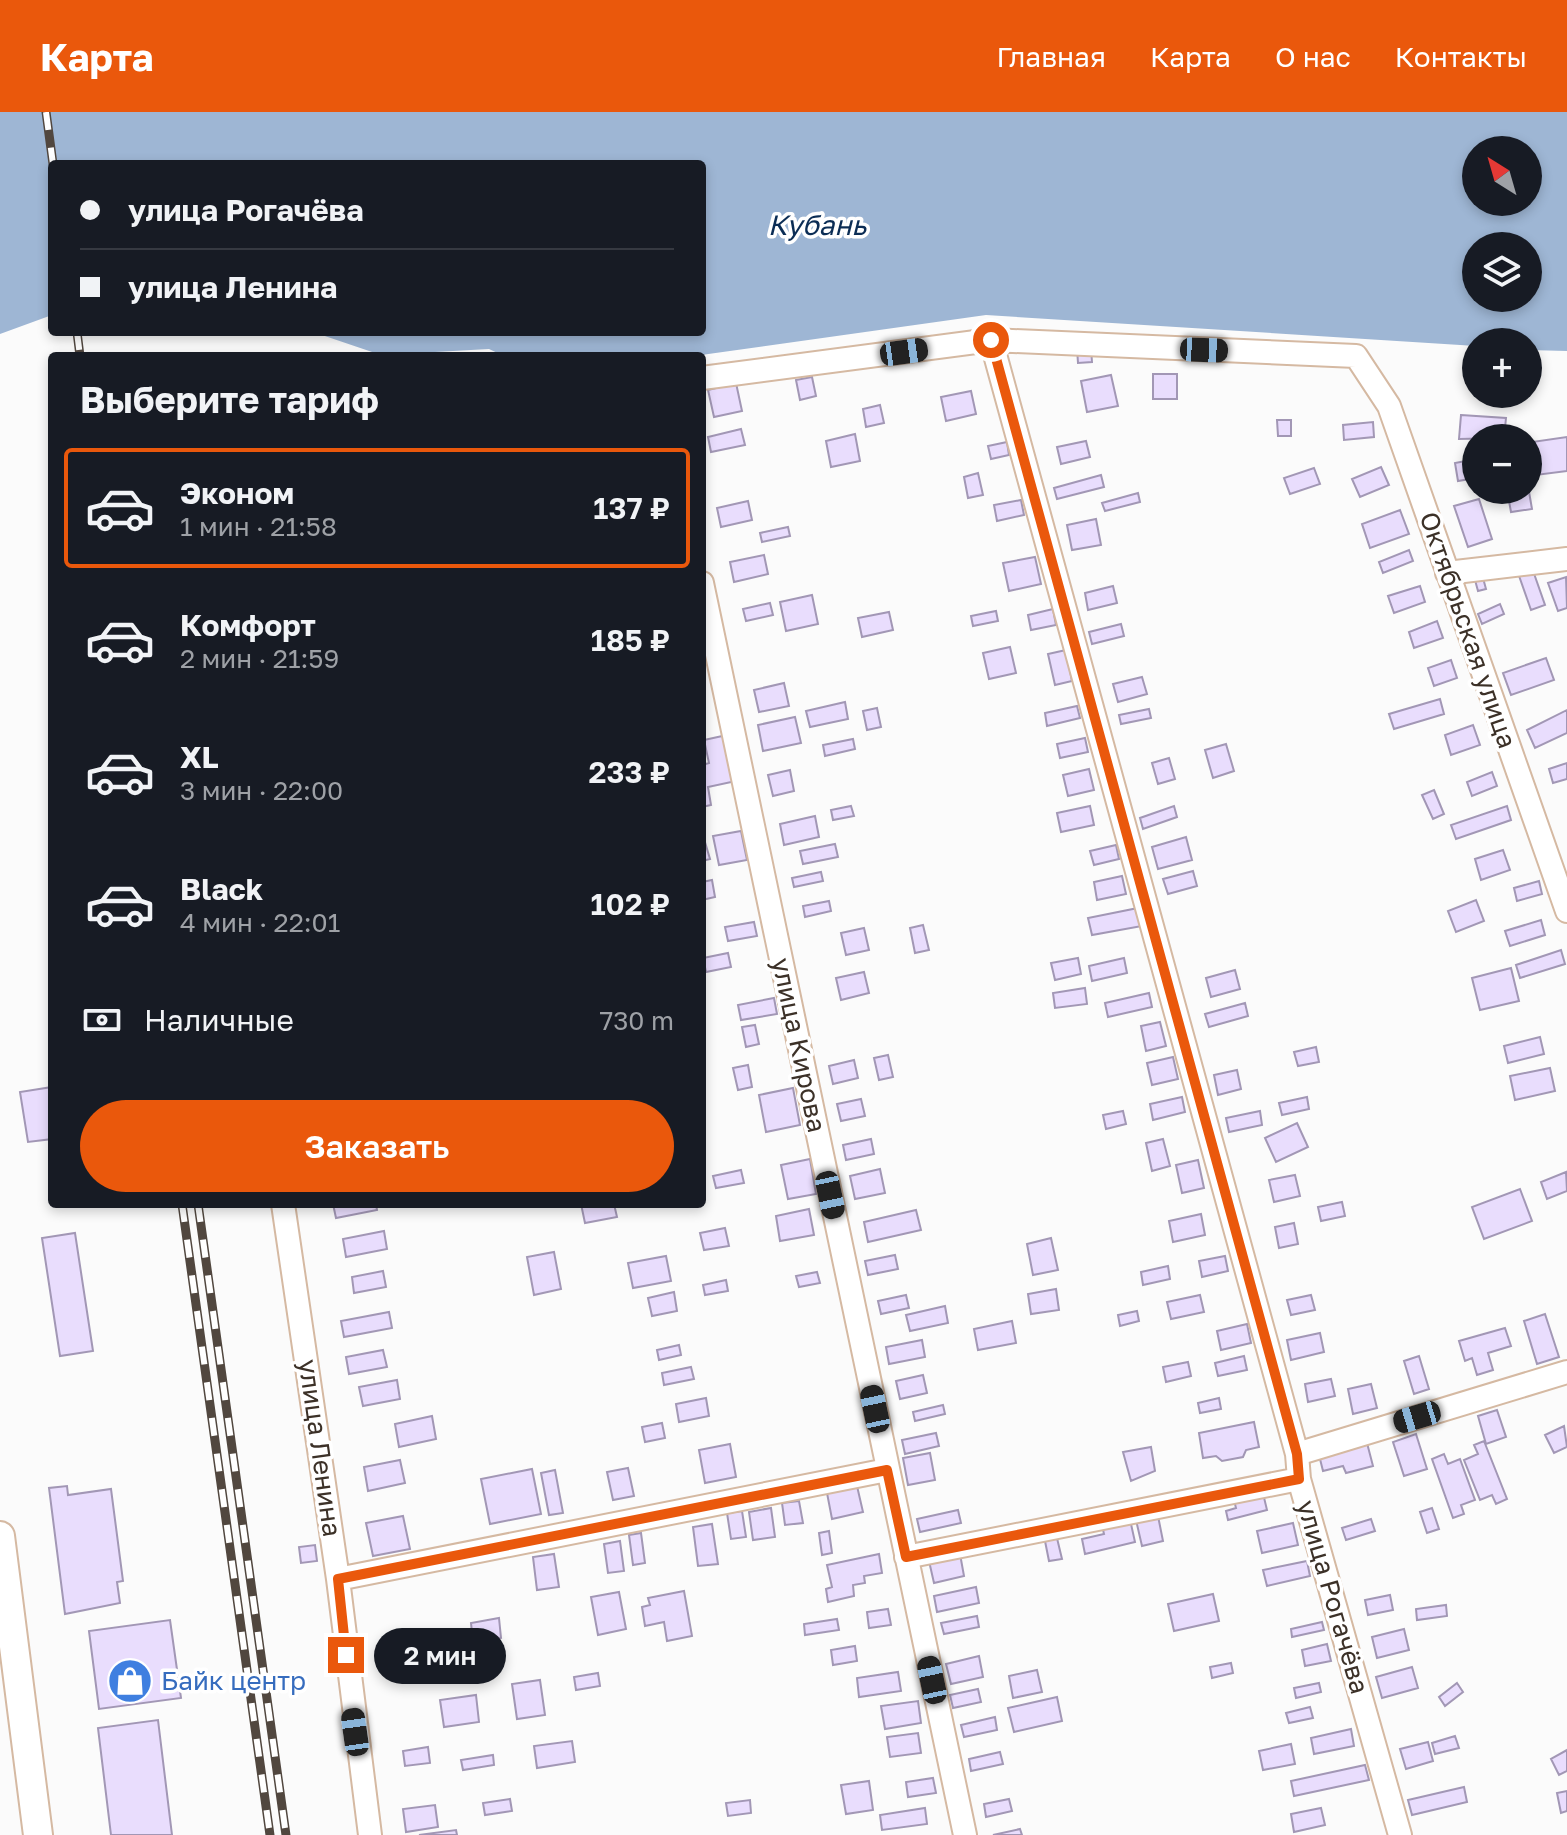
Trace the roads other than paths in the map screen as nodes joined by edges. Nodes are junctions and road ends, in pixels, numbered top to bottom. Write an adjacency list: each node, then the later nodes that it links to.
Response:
1 (991, 340): 2 (street); 4 (street, Октябрьская улица); 9 (street, улица Рогачёва)
2 (706, 377)
3 (1567, 559): 4 (street)
4 (1447, 573): 6 (street, Октябрьская улица)
5 (706, 602): 10 (street, улица Кирова)
6 (1567, 911)
7 (284, 1208): 14 (street, улица Ленина)
8 (1567, 1372): 9 (street)
9 (1297, 1454): 11 (street, улица Рогачёва)
10 (887, 1470): 13 (street, улица Кирова); 14 (street)
11 (1299, 1479): 13 (street); 18 (street, улица Рогачёва)
12 (0, 1536): 15 (main road)
13 (906, 1557): 17 (street, улица Кирова)
14 (338, 1579): 16 (street, улица Ленина)
15 (38, 1835)
16 (370, 1835)
17 (965, 1835)
18 (1400, 1835)

